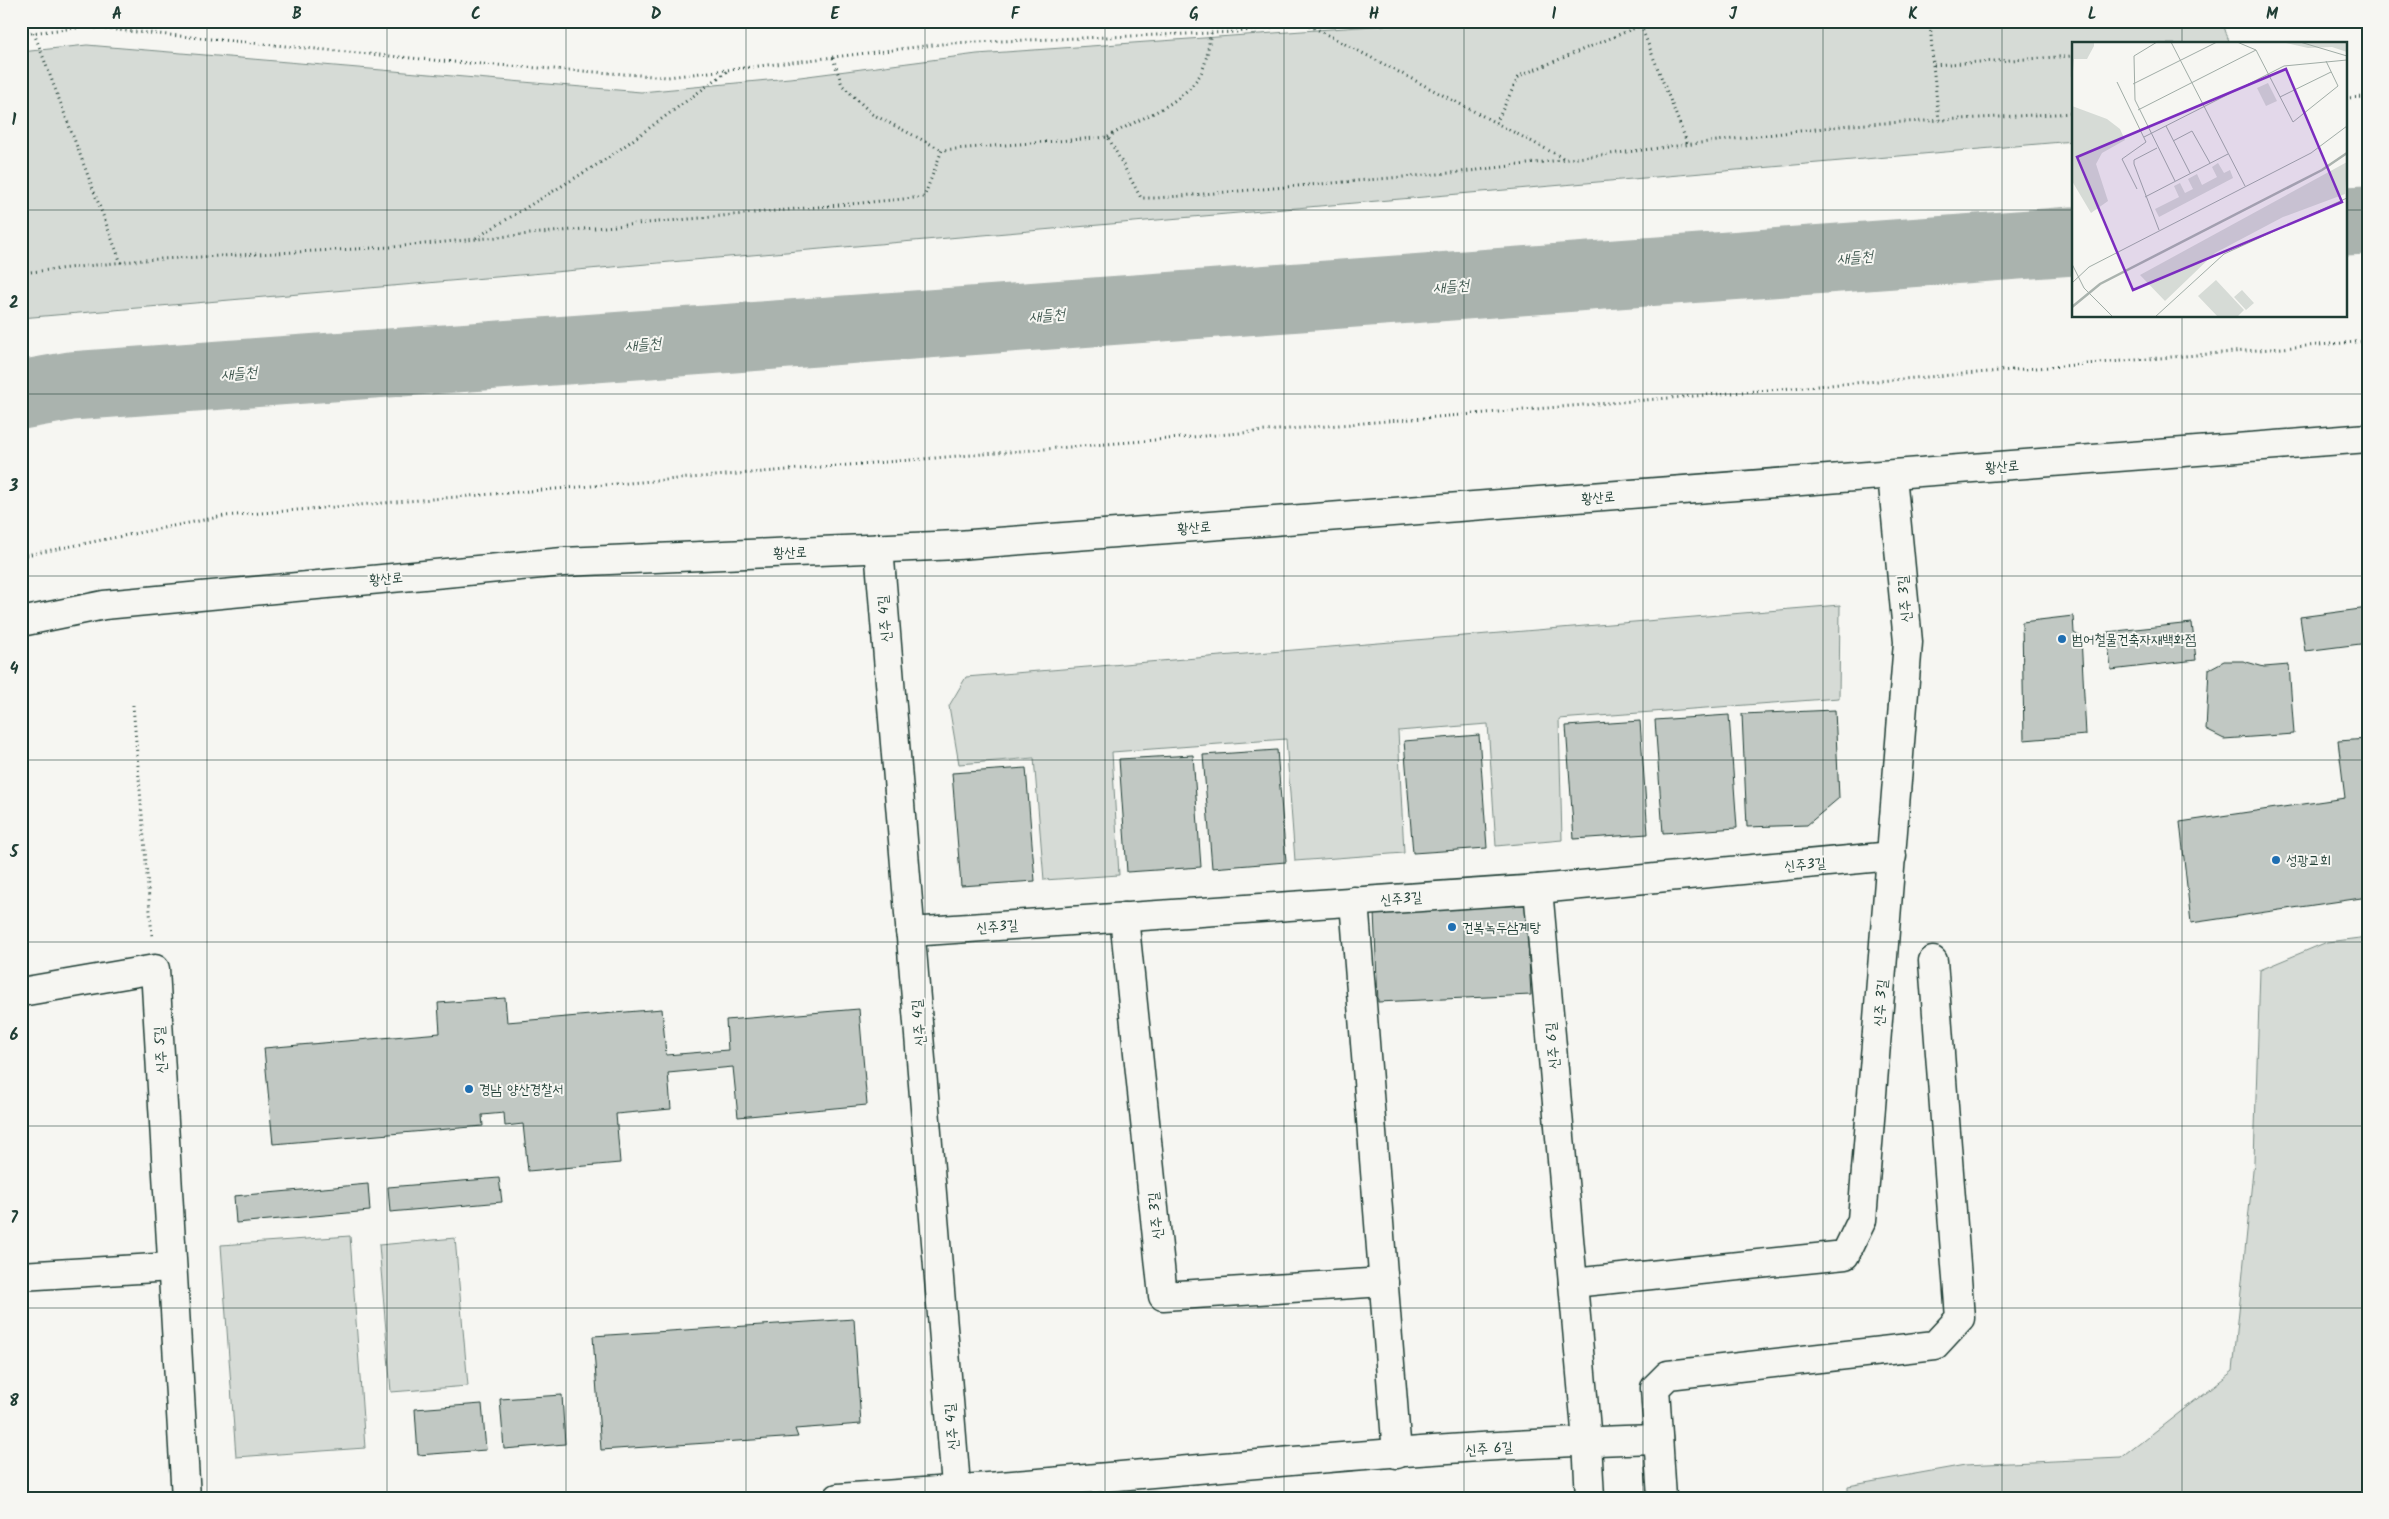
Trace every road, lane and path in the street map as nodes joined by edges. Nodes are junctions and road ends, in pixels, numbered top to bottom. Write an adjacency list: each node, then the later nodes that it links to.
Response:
1 (1310, 21): 5 (path)
2 (1639, 21): 19 (path)
3 (1652, 21): 17 (path)
4 (1930, 21): 11 (path)
5 (1304, 22): 7 (path); 17 (path)
6 (34, 33): 8 (path); 12 (path); 23 (path)
7 (1211, 33): 10 (path); 18 (path)
8 (21, 34)
9 (2072, 56): 11 (path)
10 (833, 57): 12 (path); 20 (path)
11 (1933, 65): 16 (path)
12 (730, 70): 22 (path)
13 (2368, 97): 14 (path)
14 (2346, 98)
15 (2072, 113): 16 (path)
16 (1939, 120): 19 (path)
17 (1496, 123): 21 (path)
18 (1108, 137): 20 (path); 21 (path)
19 (1688, 145): 21 (path)
20 (942, 150): 22 (path)
21 (1566, 160)
22 (474, 240): 23 (path)
23 (121, 263): 24 (path)
24 (21, 273)
25 (2368, 341): 29 (path)
26 (2368, 438): 27 (street, 황산로)
27 (1892, 475): 28 (street, 황산로); 32 (street, 신주 3길)
28 (878, 548): 30 (street, 황산로); 36 (street, 신주 4길)
29 (21, 556)
30 (21, 622)
31 (133, 705): 38 (path)
32 (1892, 856): 33 (street, 신주3길); 43 (street, 신주 3길)
33 (1538, 889): 34 (street, 신주3길); 43 (street, 신주 6길)
34 (1354, 901): 35 (street, 신주3길); 42 (street)
35 (1124, 917): 36 (street, 신주3길); 42 (street, 신주 3길)
36 (910, 932): 47 (street, 신주 4길)
37 (1933, 961): 44 (street)
38 (155, 969): 39 (street); 40 (street, 신주 5길)
39 (21, 992)
40 (172, 1266): 41 (street); 48 (street, 신주 5길)
41 (21, 1276)
42 (1384, 1282): 46 (street)
43 (1573, 1282): 45 (street, 신주 6길)
44 (1658, 1439): 45 (street); 51 (street)
45 (1587, 1441): 46 (street, 신주 6길); 50 (street)
46 (1397, 1454): 47 (street, 신주 6길)
47 (956, 1494): 49 (street, 신주 6길)
48 (186, 1498)
49 (838, 1498)
50 (1590, 1498)
51 (1662, 1498)

